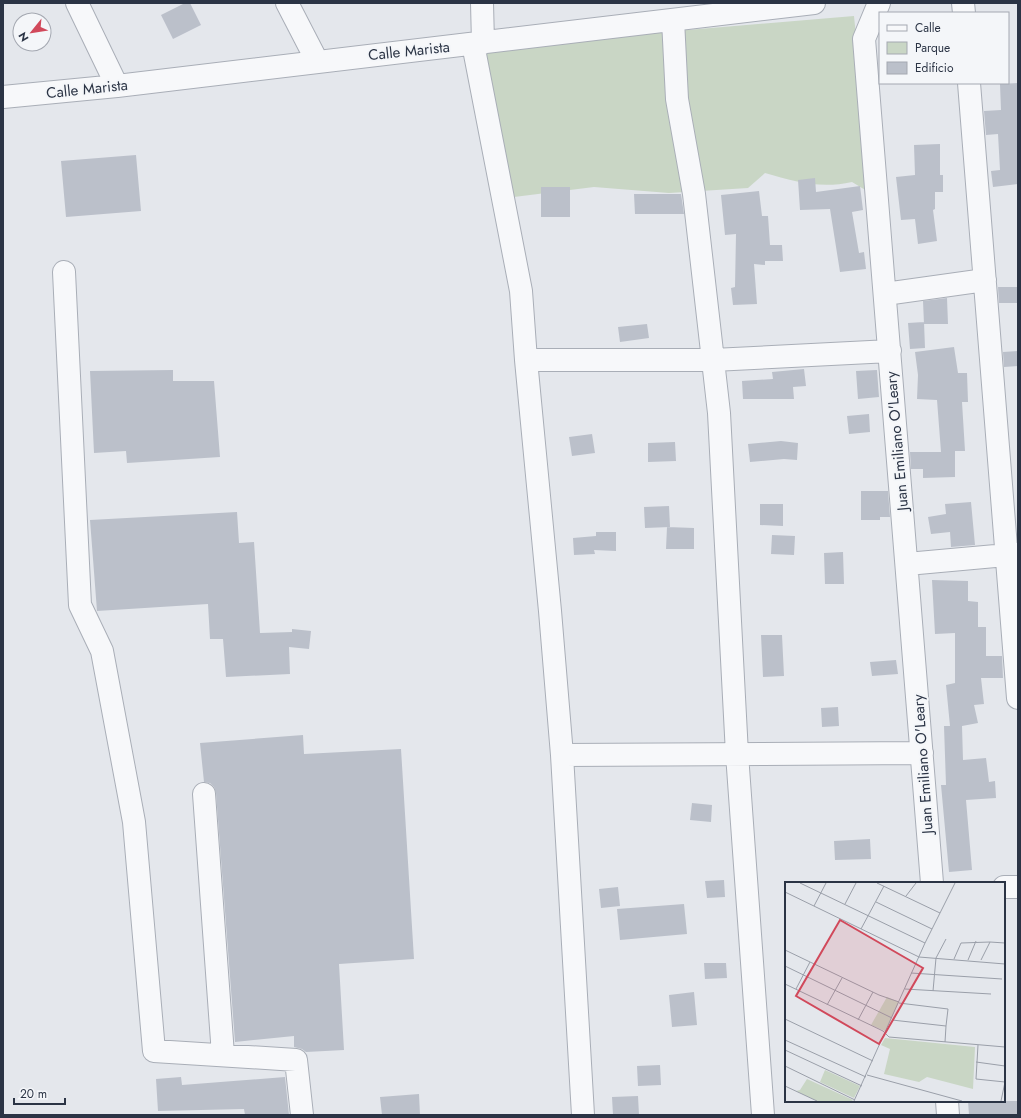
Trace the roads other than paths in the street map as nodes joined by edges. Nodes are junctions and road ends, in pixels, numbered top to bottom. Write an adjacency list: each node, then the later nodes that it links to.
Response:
1 (77, 3): 11 (street)
2 (287, 3): 9 (street)
3 (482, 3): 8 (street)
4 (814, 3): 6 (street, Calle Marista)
5 (879, 3): 15 (street, Juan Emiliano O'Leary)
6 (694, 10): 7 (street, Calle Marista)
7 (673, 20): 8 (street, Calle Marista); 18 (street)
8 (478, 44): 9 (street, Calle Marista); 17 (street)
9 (317, 61): 11 (street, Calle Marista)
10 (969, 84): 14 (street)
11 (117, 86): 12 (street, Calle Marista)
12 (3, 97)
13 (64, 272): 29 (street)
14 (985, 280): 15 (street); 19 (street)
15 (885, 294): 16 (street, Juan Emiliano O'Leary)
16 (890, 351): 18 (street); 20 (street, Juan Emiliano O'Leary)
17 (526, 360): 18 (street); 24 (street)
18 (713, 360): 23 (street)
19 (1012, 555): 20 (street); 21 (street)
20 (907, 564): 22 (street, Juan Emiliano O'Leary)
21 (1018, 698)
22 (922, 753): 23 (street); 26 (street, Juan Emiliano O'Leary)
23 (737, 754): 24 (street); 33 (street)
24 (562, 755): 32 (street)
25 (204, 794): 29 (street)
26 (932, 882)
27 (1005, 887): 28 (street)
28 (1018, 887)
29 (223, 1055): 31 (street)
30 (947, 1102): 34 (street)
31 (302, 1115)
32 (583, 1115)
33 (763, 1115)
34 (948, 1115)

